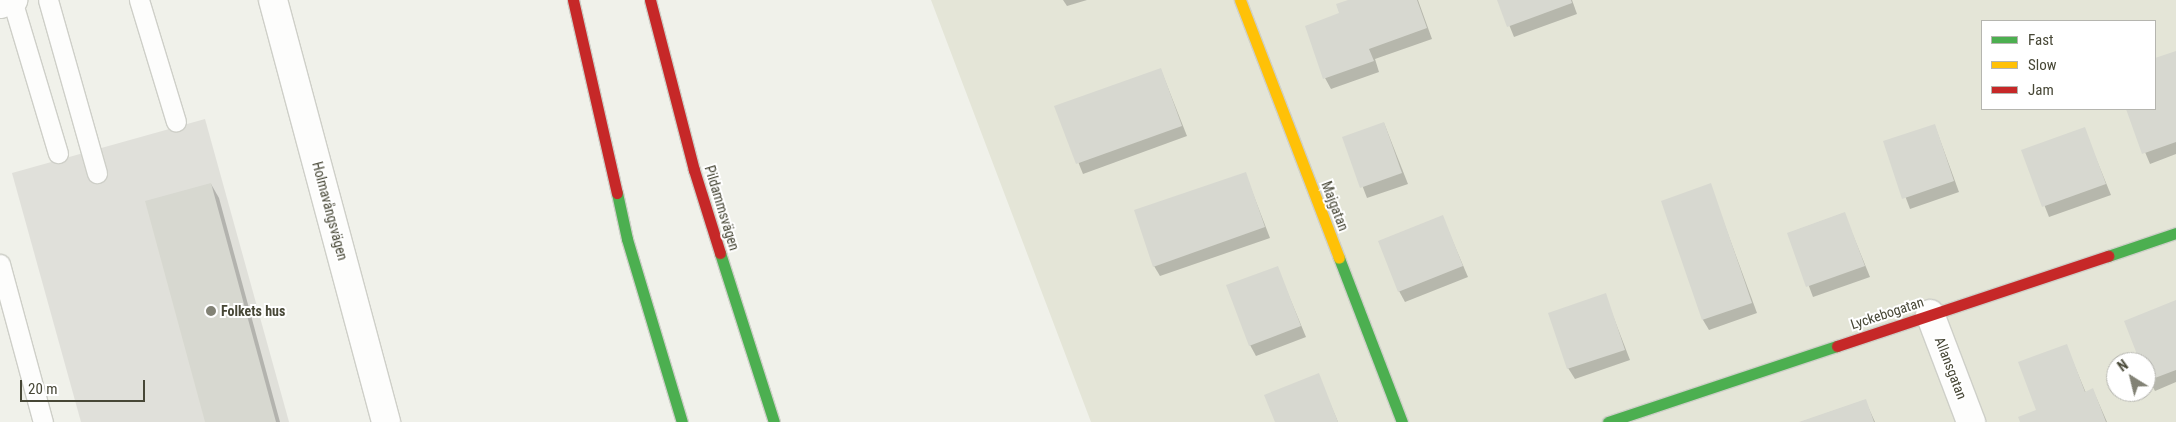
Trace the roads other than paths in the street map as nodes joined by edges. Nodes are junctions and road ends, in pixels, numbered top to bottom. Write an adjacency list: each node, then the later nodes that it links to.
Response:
1 (13, 0): 8 (street); 10 (lane)
2 (48, 0): 11 (lane)
3 (139, 0): 9 (lane)
4 (273, 0): 16 (street, Holmavångsvägen)
5 (573, 0): 17 (street)
6 (650, 0): 18 (street, Pildammsvägen)
7 (1240, 0): 19 (street, Majgatan)
8 (0, 4)
9 (176, 122)
10 (58, 153)
11 (97, 173)
12 (2176, 232): 14 (street, Lyckebogatan)
13 (0, 264): 15 (lane)
14 (1930, 314): 20 (street, Lyckebogatan); 21 (street, Allansgatan)
15 (44, 422)
16 (386, 422)
17 (682, 422)
18 (774, 422)
19 (1402, 422)
20 (1608, 422)
21 (1971, 422)

